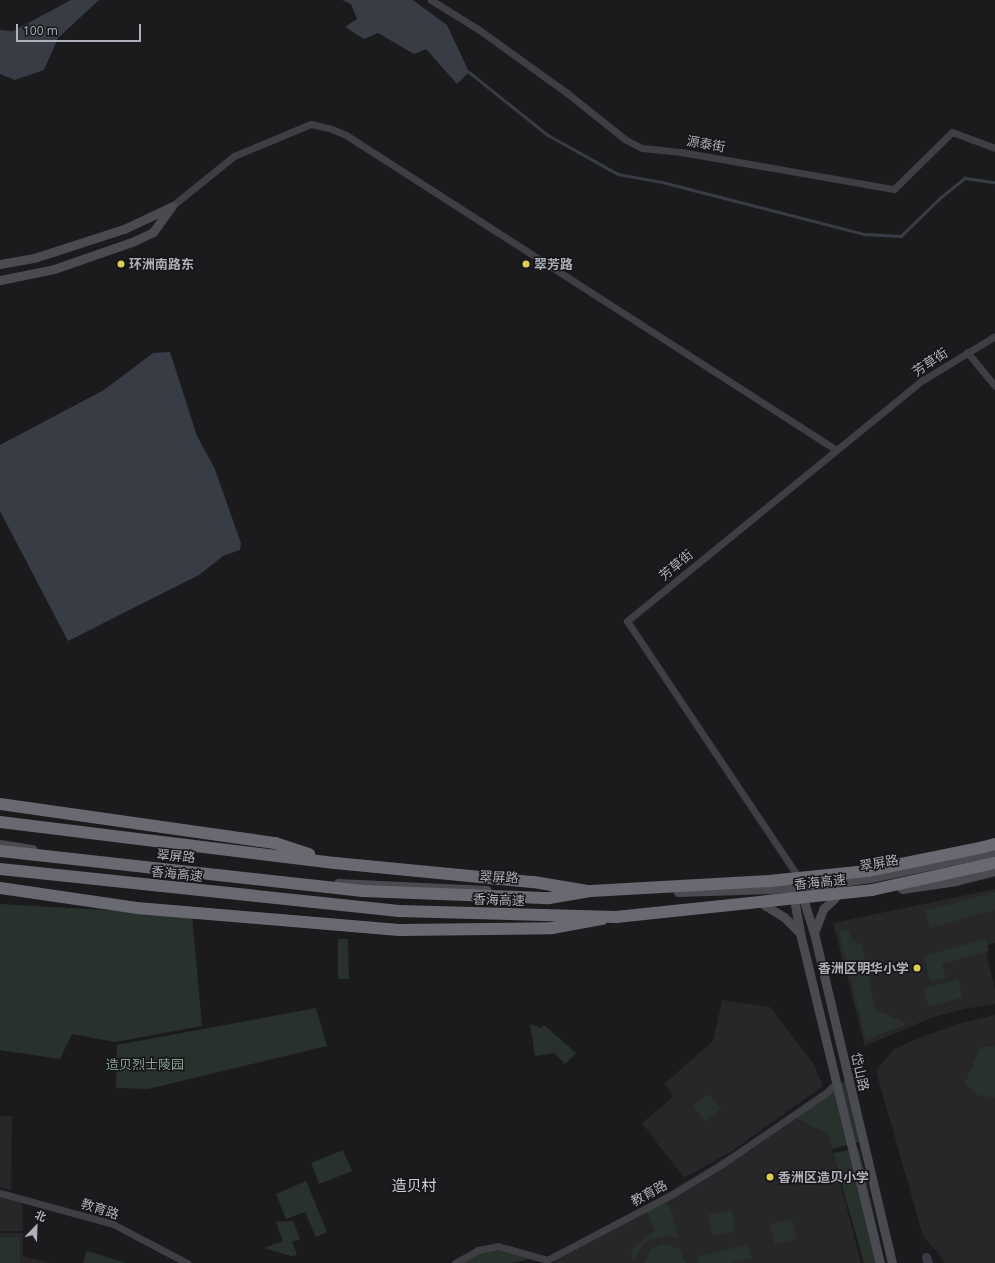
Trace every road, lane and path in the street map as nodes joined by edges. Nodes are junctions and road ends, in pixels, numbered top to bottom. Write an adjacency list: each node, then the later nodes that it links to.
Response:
1 (431, 0): 2 (street, 源泰街)
2 (995, 148)
3 (172, 206): 4 (main road); 5 (main road); 9 (street)
4 (0, 264)
5 (0, 280)
6 (995, 336): 7 (street, 芳草街)
7 (967, 352): 8 (street); 9 (street, 芳草街)
8 (995, 386)
9 (835, 449): 21 (street, 芳草街)
10 (0, 804): 16 (highway)
11 (0, 822): 16 (highway)
12 (0, 844): 21 (main road, 翠屏路)
13 (995, 844): 22 (highway, 香海高速, bridge)
14 (0, 851): 22 (highway, 香海高速, bridge)
15 (995, 852): 21 (main road, 翠屏路)
16 (335, 863): 22 (highway)
17 (995, 863): 27 (highway, 香海高速, bridge)
18 (0, 870): 26 (main road); 27 (highway, 香海高速, bridge)
19 (995, 871): 23 (main road)
20 (0, 888): 27 (highway, bridge)
21 (796, 888): 24 (main road, 岱山路); 25 (main road, 岱山路)
22 (591, 891)
23 (835, 898): 24 (main road); 29 (main road)
24 (806, 903): 25 (main road); 29 (main road, 岱山路)
25 (795, 904): 26 (main road); 28 (main road, 岱山路)
26 (764, 905): 28 (main road)
27 (616, 917)
28 (800, 933): 30 (main road, 岱山路)
29 (814, 933): 35 (main road, 岱山路)
30 (836, 1083): 33 (street, 教育路); 34 (main road, 岱山路)
31 (0, 1193): 32 (street, 教育路)
32 (187, 1263)
33 (455, 1263)
34 (880, 1263)
35 (892, 1263)

